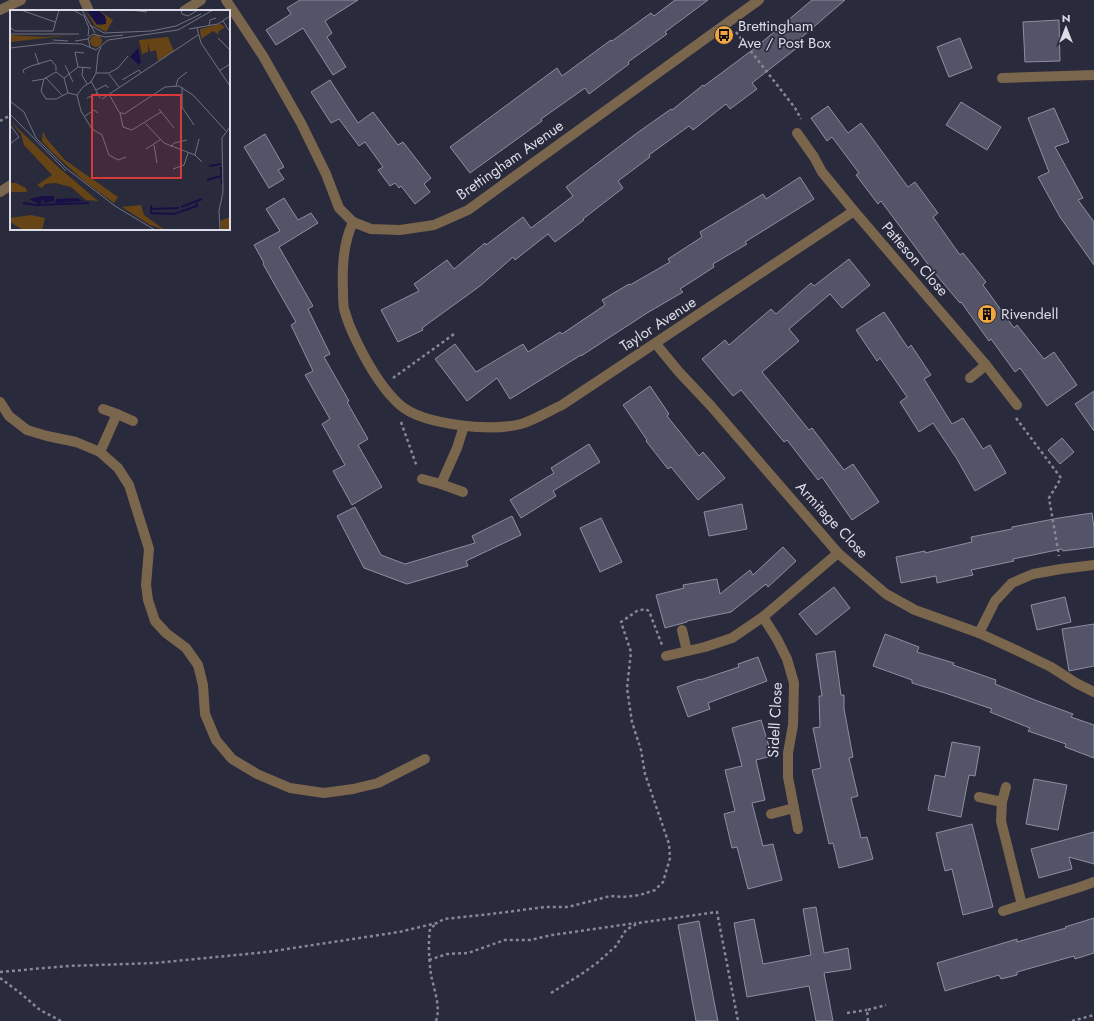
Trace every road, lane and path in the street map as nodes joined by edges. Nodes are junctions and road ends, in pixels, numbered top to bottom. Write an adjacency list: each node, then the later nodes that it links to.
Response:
1 (21, 0): 6 (street)
2 (84, 0): 7 (street)
3 (201, 0): 8 (street)
4 (226, 0): 19 (street, Brettingham Avenue)
5 (759, 0): 9 (street, Brettingham Avenue)
6 (0, 10)
7 (89, 10)
8 (186, 10)
9 (728, 22): 13 (path); 19 (street, Brettingham Avenue)
10 (1094, 76): 11 (street)
11 (1002, 78)
12 (10, 116): 14 (path)
13 (802, 120)
14 (0, 121)
15 (797, 133): 18 (street, Patteson Close)
16 (10, 186): 17 (street)
17 (0, 192)
18 (854, 211): 21 (street, Taylor Avenue); 22 (street, Patteson Close)
19 (353, 222): 24 (street, Taylor Avenue)
20 (454, 334): 24 (path)
21 (656, 344): 31 (street, Taylor Avenue); 36 (street, Armitage Close)
22 (986, 365): 23 (street); 26 (street, Patteson Close)
23 (970, 378)
24 (383, 386): 27 (street, Taylor Avenue)
25 (0, 402): 32 (street)
26 (1017, 405): 38 (path)
27 (401, 406): 31 (street, Taylor Avenue); 33 (path)
28 (103, 409): 29 (street)
29 (117, 414): 30 (street); 32 (street)
30 (133, 421)
31 (464, 426): 34 (street)
32 (100, 452): 45 (street)
33 (422, 479): 34 (street)
34 (441, 484): 35 (street)
35 (463, 492)
36 (838, 553): 39 (street); 41 (street, Armitage Close)
37 (1094, 565): 38 (street)
38 (1061, 569): 41 (street)
39 (762, 617): 42 (street); 49 (street, Sidell Close)
40 (682, 630): 42 (street)
41 (979, 633): 44 (street, Armitage Close)
42 (687, 651): 43 (street)
43 (666, 656): 55 (path)
44 (1094, 692)
45 (425, 758)
46 (1006, 787): 48 (street)
47 (979, 797): 48 (street)
48 (1002, 802): 53 (street)
49 (794, 808): 50 (street); 51 (street, Sidell Close)
50 (771, 814)
51 (798, 829)
52 (1094, 882): 53 (street)
53 (1022, 905): 54 (street)
54 (1003, 911)
55 (438, 923): 57 (path); 58 (path)
56 (638, 923): 57 (path); 60 (path); 67 (path)
57 (429, 960): 66 (path)
58 (0, 972)
59 (0, 978): 65 (path)
60 (551, 993)
61 (886, 1005): 62 (path)
62 (867, 1010): 63 (path); 68 (path)
63 (847, 1013)
64 (1094, 1015): 69 (path)
65 (61, 1021)
66 (436, 1021)
67 (738, 1021)
68 (868, 1021)
69 (1072, 1021)

